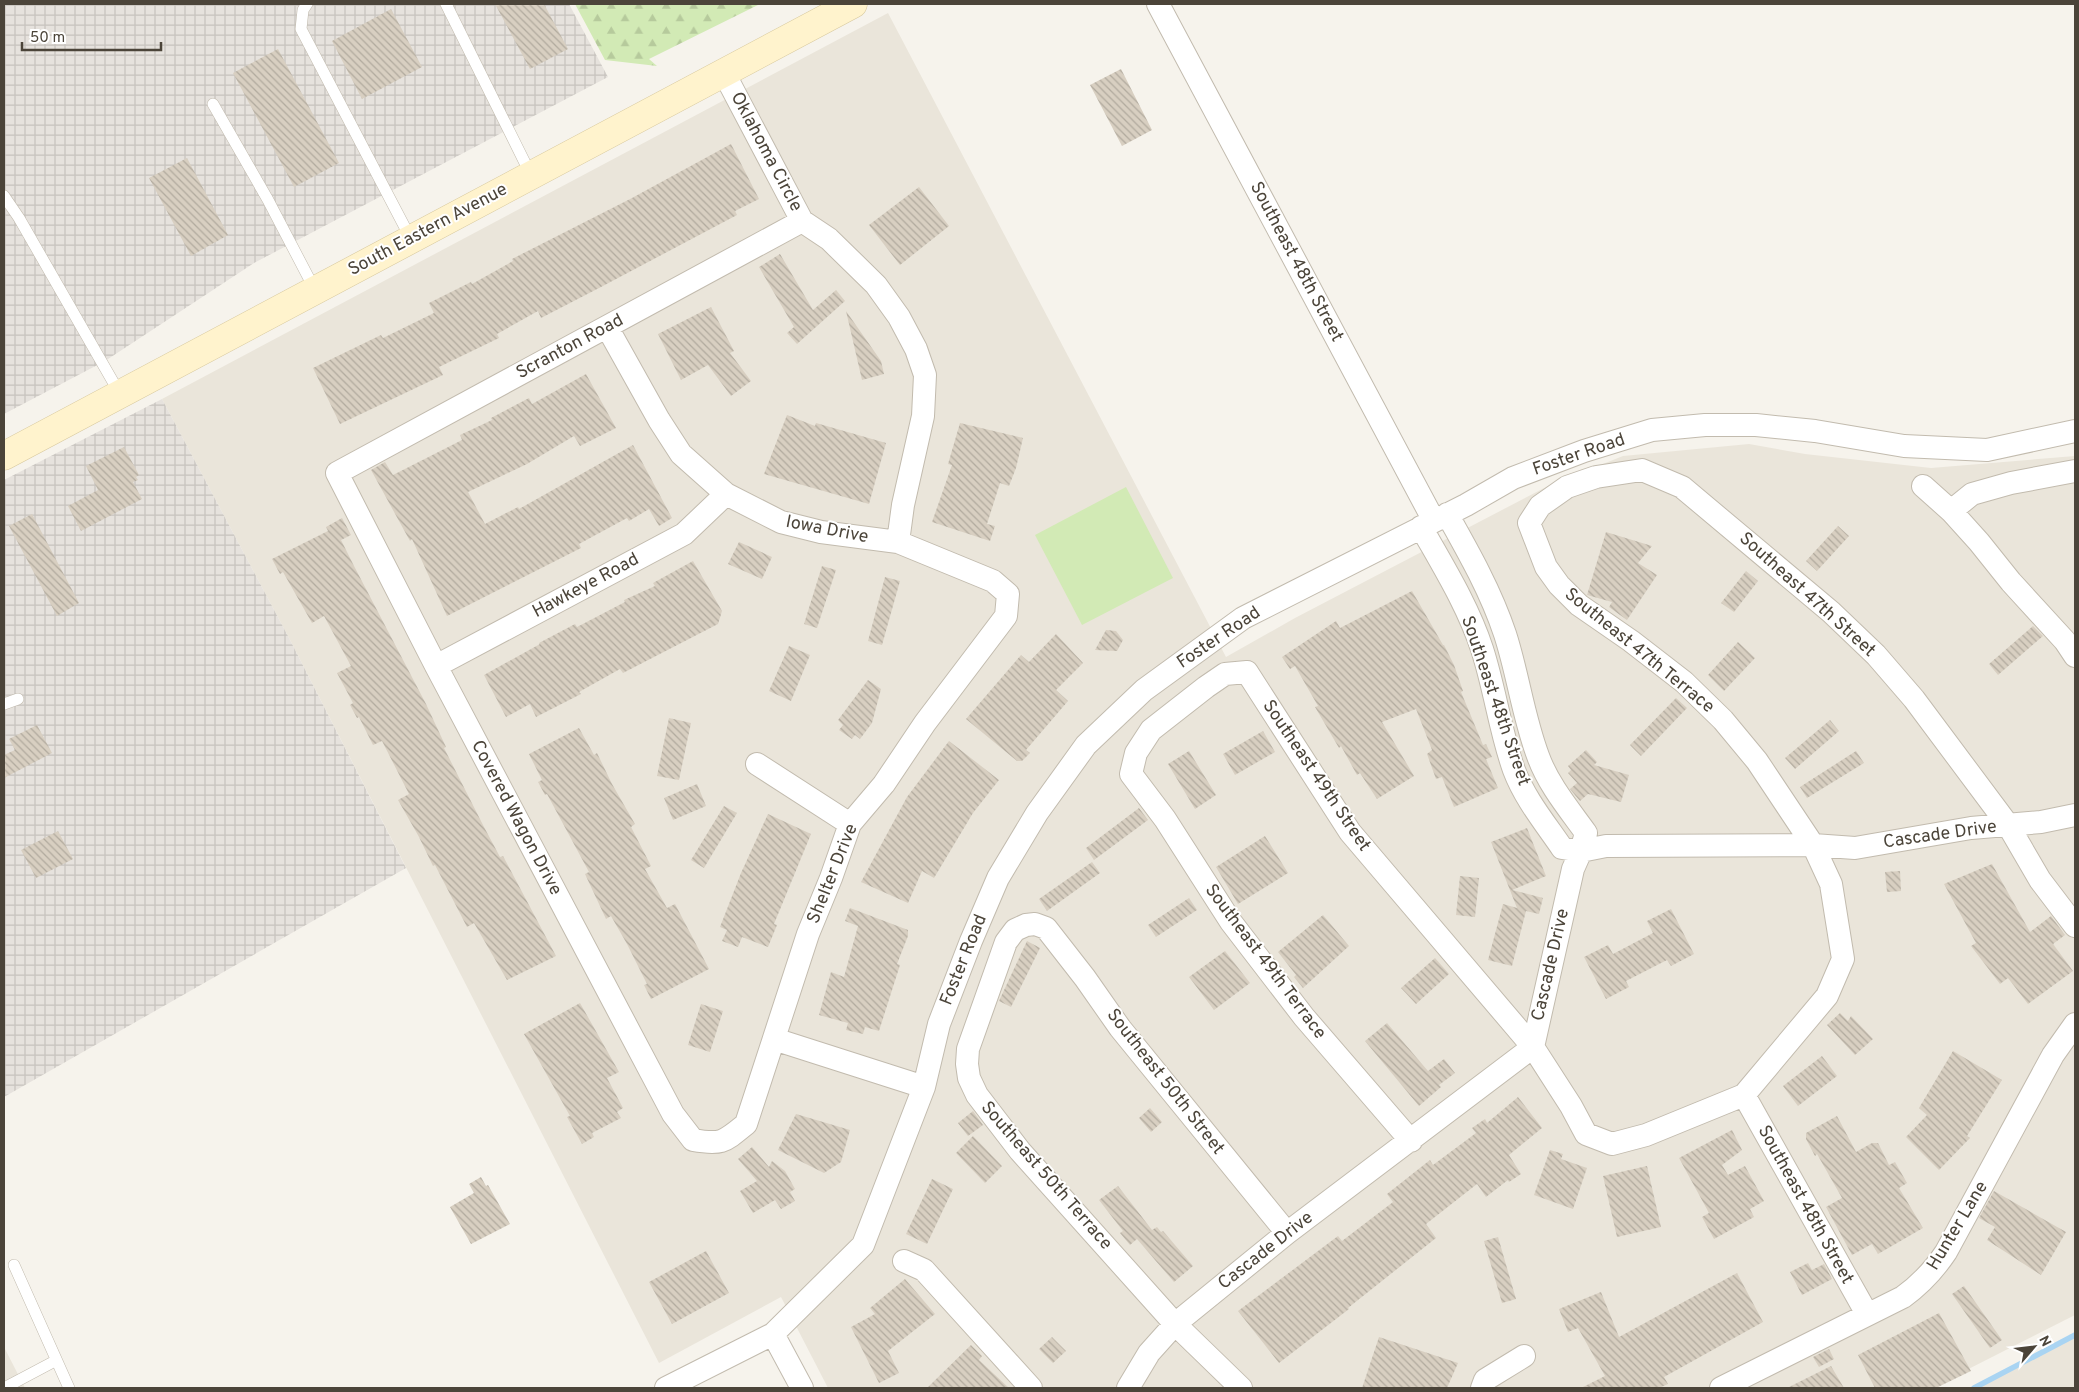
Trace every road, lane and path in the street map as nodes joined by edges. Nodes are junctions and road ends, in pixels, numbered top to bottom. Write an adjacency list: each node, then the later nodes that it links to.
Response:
1 (307, 4): 10 (lane)
2 (446, 4): 7 (lane)
3 (853, 4): 5 (main road, South Eastern Avenue)
4 (1158, 4): 21 (street, Southeast 48th Street)
5 (724, 73): 7 (main road, South Eastern Avenue); 9 (street, Oklahoma Circle)
6 (212, 104): 11 (lane)
7 (531, 175): 10 (main road, South Eastern Avenue)
8 (4, 196): 13 (lane)
9 (802, 221): 12 (street, Scranton Road); 23 (street, Oklahoma Circle)
10 (412, 239): 11 (main road, South Eastern Avenue)
11 (314, 290): 13 (main road, South Eastern Avenue)
12 (607, 327): 17 (street, Scranton Road); 19 (street, Iowa Drive)
13 (120, 394): 15 (main road, South Eastern Avenue)
14 (2075, 431): 21 (street, Foster Road)
15 (4, 456)
16 (2075, 472): 20 (street)
17 (337, 473): 26 (street, Covered Wagon Drive)
18 (1923, 486): 20 (street)
19 (726, 494): 23 (street, Iowa Drive); 26 (street, Hawkeye Road)
20 (1950, 511): 25 (street)
21 (1434, 520): 35 (street, Southeast 48th Street); 41 (street, Foster Road)
22 (1529, 523): 33 (street, Southeast 47th Street); 34 (street, Southeast 47th Terrace)
23 (898, 542): 24 (street, Iowa Drive)
24 (1008, 594): 32 (street, Shelter Drive)
25 (2075, 656)
26 (436, 666): 44 (street, Covered Wagon Drive)
27 (18, 699): 28 (lane)
28 (4, 704)
29 (757, 764): 32 (street)
30 (1132, 774): 40 (street, Southeast 49th Street); 43 (street, Southeast 49th Terrace)
31 (2075, 815): 33 (street, Cascade Drive)
32 (850, 824): 39 (street, Shelter Drive)
33 (2008, 825): 34 (street, Cascade Drive); 36 (street, Southeast 47th Street)
34 (1813, 845): 35 (street, Cascade Drive); 42 (street, Southeast 47th Terrace)
35 (1581, 851): 40 (street, Cascade Drive)
36 (2075, 926)
37 (1046, 928): 45 (street, Southeast 50th Street); 49 (street, Southeast 50th Terrace)
38 (2075, 1024): 48 (street, Hunter Lane)
39 (774, 1039): 41 (street); 44 (street, Shelter Drive)
40 (1533, 1047): 42 (street); 43 (street, Cascade Drive)
41 (924, 1087): 50 (street, Foster Road)
42 (1744, 1095): 48 (street, Southeast 48th Street)
43 (1411, 1141): 45 (street, Cascade Drive)
44 (714, 1143)
45 (1286, 1233): 49 (street, Cascade Drive)
46 (904, 1261): 57 (street)
47 (14, 1265): 52 (lane)
48 (1867, 1314): 61 (street, Hunter Lane)
49 (1175, 1324): 58 (street, Cascade Drive); 59 (street, Southeast 50th Terrace)
50 (773, 1334): 55 (street, Foster Road); 56 (street)
51 (1524, 1356): 60 (street)
52 (55, 1361): 53 (lane); 54 (lane)
53 (4, 1388)
54 (69, 1388)
55 (666, 1388)
56 (802, 1388)
57 (1032, 1388)
58 (1128, 1388)
59 (1241, 1388)
60 (1482, 1388)
61 (1721, 1388)

